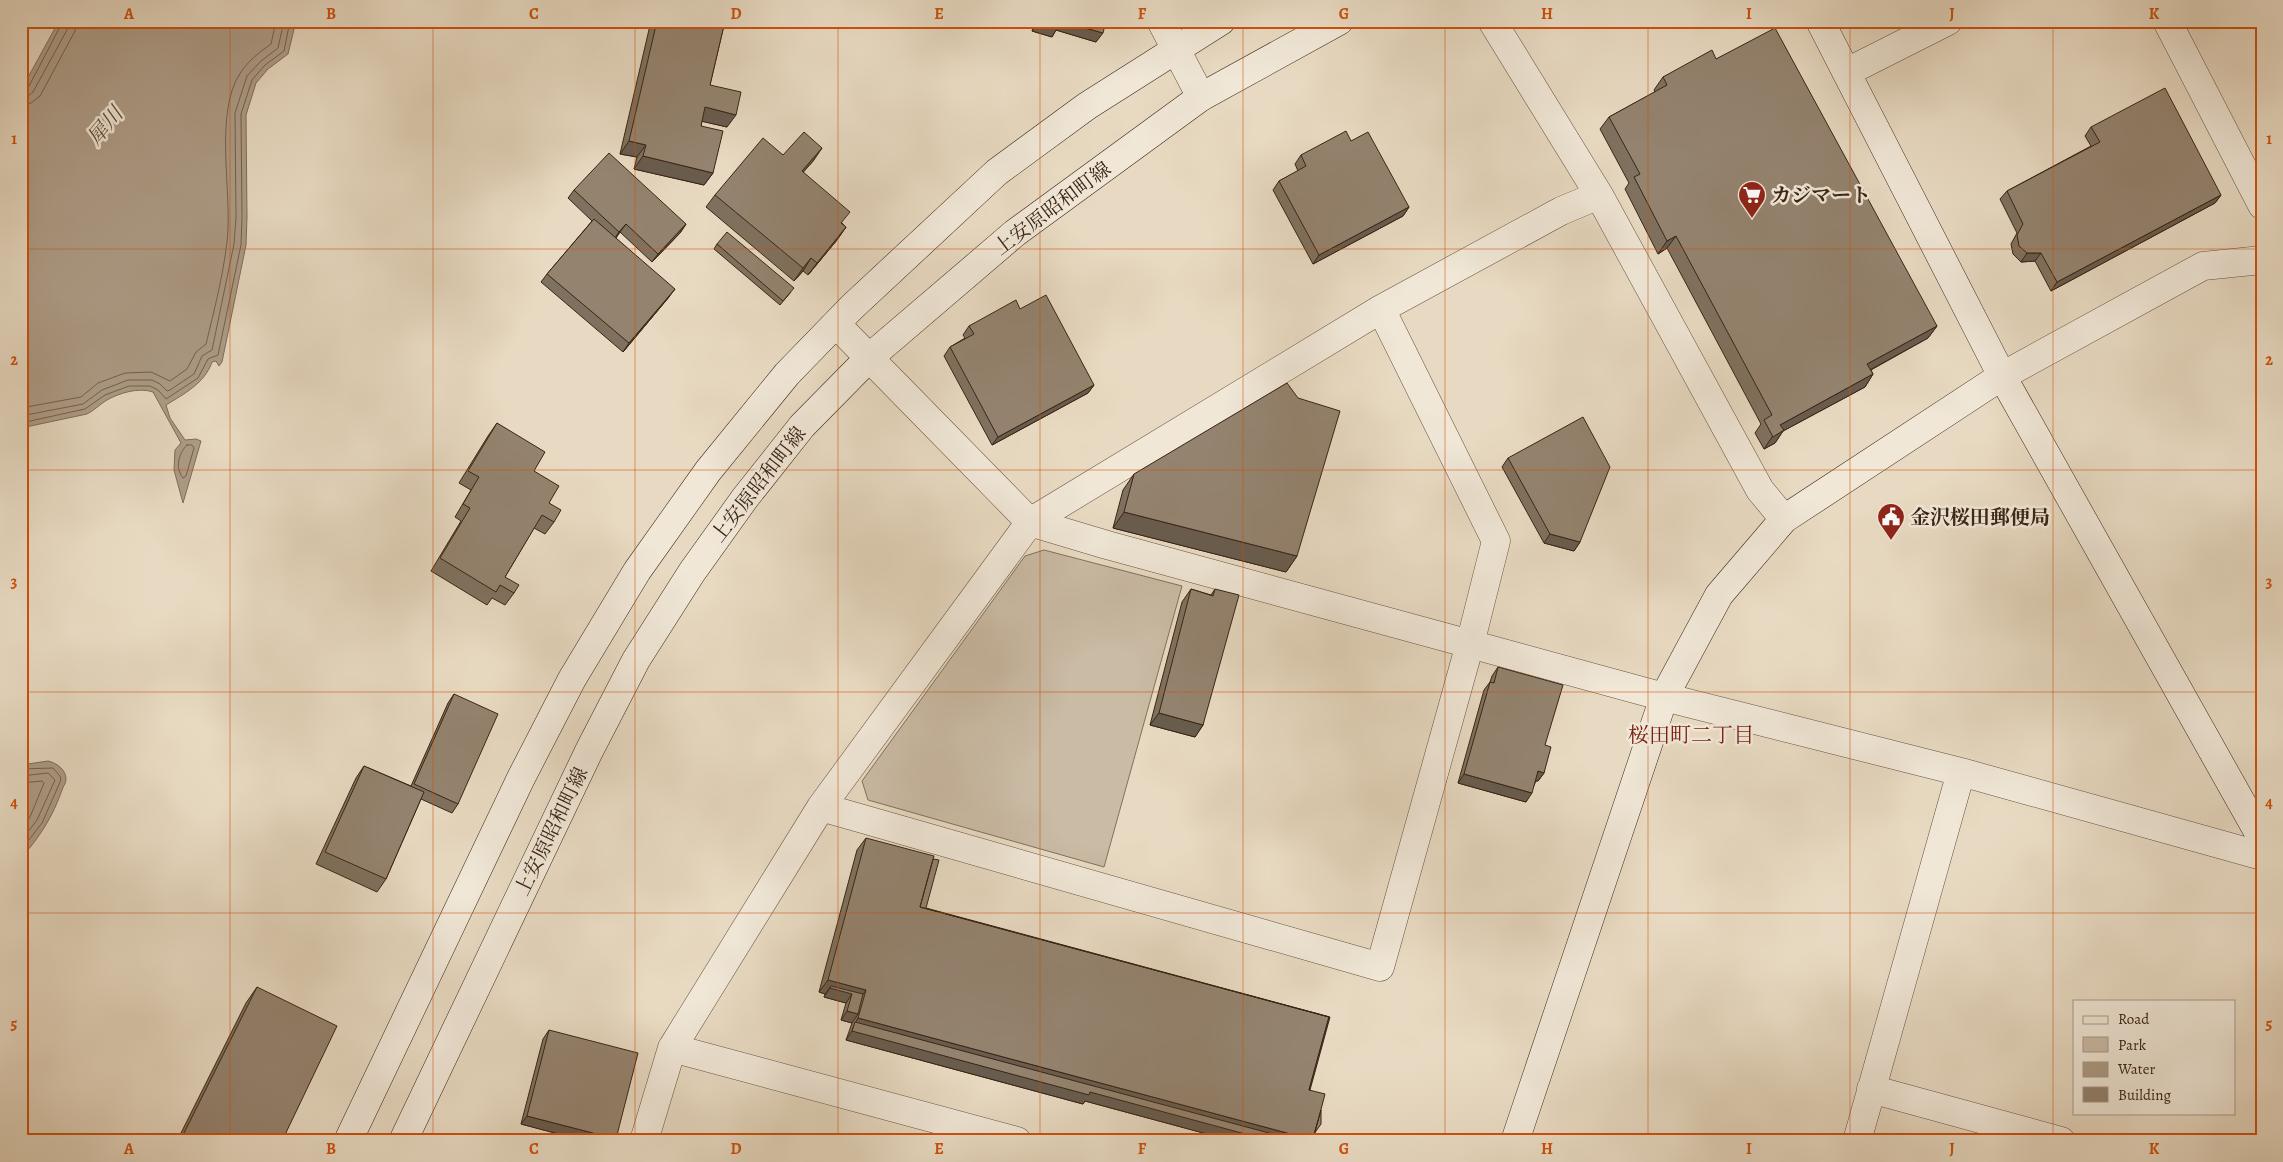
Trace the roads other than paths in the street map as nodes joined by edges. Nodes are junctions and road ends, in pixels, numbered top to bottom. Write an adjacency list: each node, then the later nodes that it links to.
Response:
1 (1161, 21): 8 (street)
2 (1221, 21): 8 (street)
3 (1339, 21): 10 (street, 上安原昭和町線)
4 (1492, 21): 11 (street)
5 (1820, 21): 9 (street)
6 (1948, 21): 9 (street)
7 (2168, 21): 12 (street)
8 (1175, 49): 10 (street); 15 (street)
9 (1847, 72): 17 (street)
10 (1201, 97): 16 (street, 上安原昭和町線)
11 (1599, 195): 14 (street); 18 (street)
12 (2262, 205)
13 (2262, 260): 17 (street)
14 (1381, 309): 19 (street); 20 (street)
15 (836, 324): 16 (street); 29 (street)
16 (870, 357): 19 (street); 30 (street, 上安原昭和町線)
17 (2002, 376): 18 (street); 24 (street)
18 (1784, 519): 21 (street)
19 (1030, 522): 20 (street); 23 (street)
20 (1470, 644): 21 (street); 23 (street)
21 (1664, 696): 22 (street); 33 (street)
22 (1962, 772): 25 (street); 27 (street)
23 (821, 807): 26 (street)
24 (2262, 839)
25 (2262, 856)
26 (672, 1048): 28 (street); 31 (street)
27 (1871, 1089): 34 (street); 35 (street)
28 (985, 1137): 32 (street)
29 (348, 1141)
30 (403, 1141)
31 (644, 1141)
32 (1017, 1141)
33 (1515, 1141)
34 (1857, 1141)
35 (2061, 1141)

